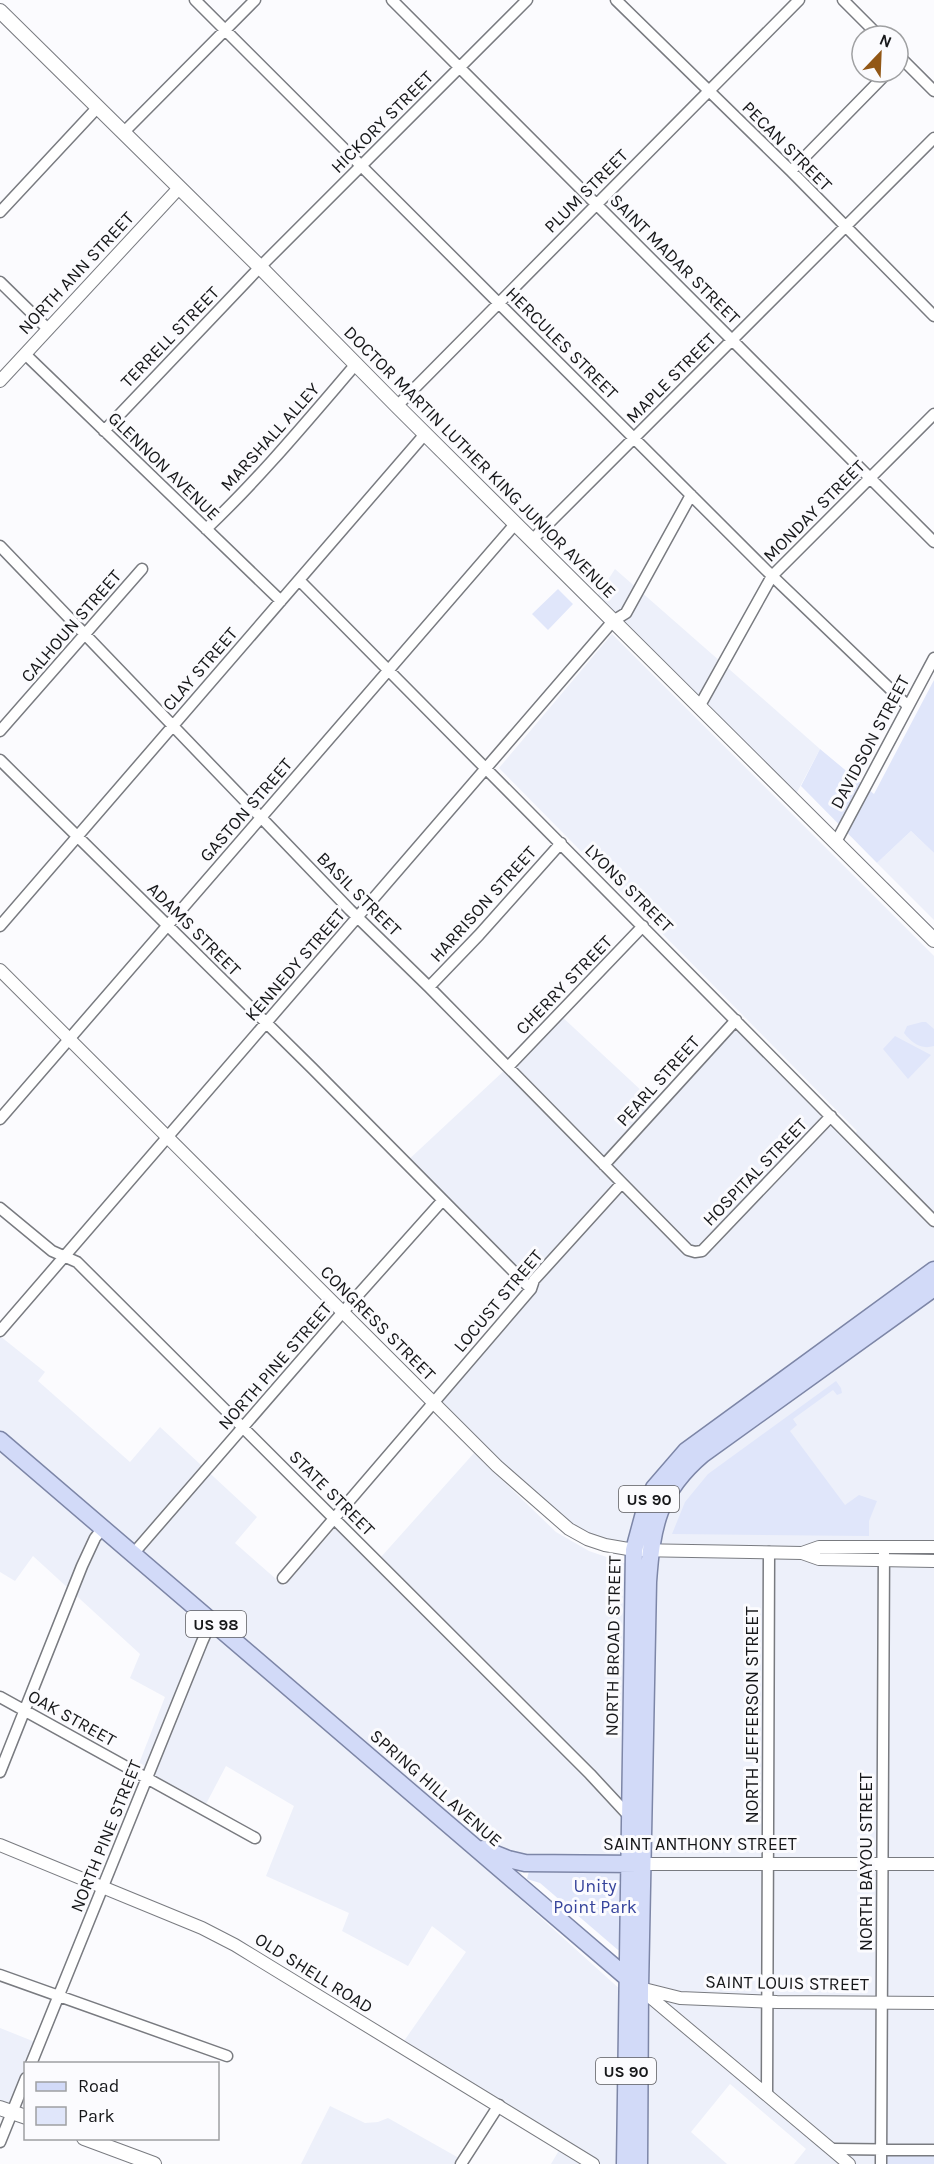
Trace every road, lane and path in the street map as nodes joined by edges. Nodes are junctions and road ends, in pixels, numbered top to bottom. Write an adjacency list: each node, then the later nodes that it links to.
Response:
1 (195, 0): 10 (street, HERCULES STREET)
2 (255, 0): 10 (street)
3 (392, 0): 11 (street, SAINT MADAR STREET)
4 (526, 0): 11 (street, HICKORY STREET)
5 (616, 0): 15 (street, PECAN STREET)
6 (799, 0): 15 (street, PLUM STREET)
7 (843, 0): 9 (street)
8 (0, 11): 16 (main road, DOCTOR MARTIN LUTHER KING JUNIOR AVENUE)
9 (867, 24)
10 (224, 31): 17 (street); 19 (street, HERCULES STREET)
11 (461, 68): 19 (street, HICKORY STREET); 22 (street, SAINT MADAR STREET)
12 (910, 68): 14 (street)
13 (876, 84): 20 (street)
14 (934, 91)
15 (708, 92): 20 (street, PECAN STREET); 22 (street, PLUM STREET)
16 (97, 108): 17 (main road, DOCTOR MARTIN LUTHER KING JUNIOR AVENUE); 23 (street)
17 (123, 134): 21 (main road, DOCTOR MARTIN LUTHER KING JUNIOR AVENUE)
18 (934, 138): 24 (street, MAPLE STREET)
19 (362, 166): 25 (street, HICKORY STREET); 27 (street, HERCULES STREET)
20 (791, 171): 24 (street, PECAN STREET)
21 (179, 188): 25 (main road, DOCTOR MARTIN LUTHER KING JUNIOR AVENUE); 29 (street, NORTH ANN STREET)
22 (597, 204): 27 (street, PLUM STREET); 30 (street, SAINT MADAR STREET)
23 (0, 212)
24 (845, 227): 28 (street, PECAN STREET); 30 (street, MAPLE STREET)
25 (260, 267): 32 (main road, DOCTOR MARTIN LUTHER KING JUNIOR AVENUE); 36 (street, TERRELL STREET)
26 (0, 282): 29 (street)
27 (499, 303): 34 (street, PLUM STREET); 38 (street, HERCULES STREET)
28 (934, 316)
29 (48, 329): 31 (street, NORTH ANN STREET)
30 (732, 340): 38 (street, MAPLE STREET); 39 (street, SAINT MADAR STREET)
31 (25, 354): 33 (street, NORTH ANN STREET); 36 (street, GLENNON AVENUE)
32 (356, 364): 34 (main road, DOCTOR MARTIN LUTHER KING JUNIOR AVENUE); 42 (street, MARSHALL ALLEY)
33 (0, 381)
34 (397, 406): 37 (main road, DOCTOR MARTIN LUTHER KING JUNIOR AVENUE)
35 (934, 414): 39 (street, MONDAY STREET)
36 (104, 431): 42 (street, GLENNON AVENUE)
37 (425, 434): 41 (main road, DOCTOR MARTIN LUTHER KING JUNIOR AVENUE); 48 (street, CLAY STREET)
38 (634, 438): 40 (street, HERCULES STREET); 43 (street, MAPLE STREET)
39 (870, 478): 44 (street, SAINT MADAR STREET); 47 (street, MONDAY STREET)
40 (691, 495): 47 (street, HERCULES STREET); 50 (street, KENNEDY STREET)
41 (516, 523): 43 (main road, DOCTOR MARTIN LUTHER KING JUNIOR AVENUE); 53 (street, GASTON STREET)
42 (206, 529): 49 (street, GLENNON AVENUE)
43 (533, 539): 50 (main road, DOCTOR MARTIN LUTHER KING JUNIOR AVENUE)
44 (934, 542)
45 (0, 546): 51 (street, BASIL STREET)
46 (142, 569): 51 (street, CALHOUN STREET)
47 (772, 576): 54 (street, HERCULES STREET); 55 (street, MONDAY STREET)
48 (299, 580): 49 (street, CLAY STREET); 53 (street, LYONS STREET)
49 (281, 601): 56 (street, CLAY STREET)
50 (613, 621): 55 (main road, DOCTOR MARTIN LUTHER KING JUNIOR AVENUE); 59 (street, KENNEDY STREET)
51 (85, 635): 56 (street, BASIL STREET); 57 (street, CALHOUN STREET)
52 (934, 658): 54 (street, DAVIDSON STREET)
53 (388, 668): 59 (street, LYONS STREET); 60 (street, GASTON STREET)
54 (908, 706): 62 (street, DAVIDSON STREET)
55 (699, 707): 62 (main road, DOCTOR MARTIN LUTHER KING JUNIOR AVENUE)
56 (173, 726): 60 (street, BASIL STREET); 61 (street, CLAY STREET)
57 (0, 731)
58 (0, 760): 61 (street, ADAMS STREET)
59 (487, 768): 63 (street, LYONS STREET); 64 (street, KENNEDY STREET)
60 (261, 818): 64 (street, BASIL STREET); 66 (street, GASTON STREET)
61 (77, 837): 65 (street, CLAY STREET); 66 (street, ADAMS STREET)
62 (836, 842): 68 (main road, DOCTOR MARTIN LUTHER KING JUNIOR AVENUE)
63 (561, 843): 67 (street, LYONS STREET); 70 (street, HARRISON STREET)
64 (358, 918): 70 (street, BASIL STREET); 72 (street, KENNEDY STREET)
65 (0, 926)
66 (168, 926): 72 (street, ADAMS STREET); 73 (street, GASTON STREET)
67 (643, 926): 71 (street, LYONS STREET); 74 (street, CHERRY STREET)
68 (934, 940)
69 (0, 970): 73 (street, CONGRESS STREET)
70 (429, 987): 74 (street, BASIL STREET)
71 (736, 1020): 75 (street, LYONS STREET); 78 (street, PEARL STREET)
72 (266, 1023): 77 (street, KENNEDY STREET); 80 (street, ADAMS STREET)
73 (69, 1039): 76 (street, GASTON STREET); 77 (street, CONGRESS STREET)
74 (508, 1068): 78 (street, BASIL STREET)
75 (831, 1116): 82 (street, LYONS STREET); 83 (street, HOSPITAL STREET)
76 (0, 1119)
77 (167, 1138): 84 (street, KENNEDY STREET); 88 (street, CONGRESS STREET)
78 (604, 1165): 79 (street, BASIL STREET)
79 (622, 1183): 83 (street, BASIL STREET); 87 (street, LOCUST STREET)
80 (442, 1201): 87 (street); 88 (street, NORTH PINE STREET)
81 (0, 1208): 84 (street, STATE STREET)
82 (934, 1221)
83 (702, 1251)
84 (64, 1257): 89 (street, KENNEDY STREET); 91 (street, STATE STREET)
85 (934, 1270): 96 (main road, NORTH BROAD STREET / US 90)
86 (934, 1288): 96 (main road, NORTH BROAD STREET / US 90)
87 (531, 1289): 90 (street, LOCUST STREET)
88 (342, 1313): 90 (street, CONGRESS STREET); 91 (street, NORTH PINE STREET)
89 (0, 1330)
90 (433, 1403): 93 (street, LOCUST STREET); 96 (street, CONGRESS STREET)
91 (243, 1427): 93 (street, STATE STREET); 98 (street, NORTH PINE STREET)
92 (0, 1440): 94 (main road, SPRING HILL AVENUE / US 98)
93 (334, 1518): 101 (street, LOCUST STREET); 107 (street, STATE STREET)
94 (103, 1528): 98 (main road, SPRING HILL AVENUE / US 98); 104 (street)
95 (934, 1547): 99 (street, CONGRESS STREET)
96 (642, 1550): 97 (street, CONGRESS STREET); 107 (main road, NORTH BROAD STREET / US 90); 112 (main road, NORTH BROAD STREET / US 90)
97 (769, 1552): 99 (street, CONGRESS STREET); 111 (street, NORTH JEFFERSON STREET)
98 (133, 1554): 102 (main road, SPRING HILL AVENUE / US 98)
99 (884, 1554): 100 (street, CONGRESS STREET); 113 (street, NORTH BAYOU STREET)
100 (934, 1561)
101 (283, 1578)
102 (215, 1623): 106 (street, NORTH PINE STREET); 109 (main road, SPRING HILL AVENUE / US 98)
103 (0, 1697): 104 (street, OAK STREET)
104 (25, 1711): 105 (street); 106 (street, OAK STREET)
105 (0, 1772)
106 (148, 1778): 108 (street, OAK STREET); 115 (street, NORTH PINE STREET)
107 (629, 1816): 112 (main road, NORTH BROAD STREET / US 90)
108 (255, 1838)
109 (470, 1844): 112 (main road, SAINT ANTHONY STREET / US 98); 117 (main road, SPRING HILL AVENUE / US 98)
110 (0, 1845): 115 (street, OLD SHELL ROAD)
111 (768, 1863): 112 (street, SAINT ANTHONY STREET); 113 (street, SAINT ANTHONY STREET); 120 (street, NORTH JEFFERSON STREET)
112 (636, 1864): 117 (main road, NORTH BROAD STREET / US 90); 118 (main road, NORTH BROAD STREET / US 90)
113 (882, 1864): 114 (street, SAINT ANTHONY STREET); 121 (street, NORTH BAYOU STREET)
114 (934, 1864)
115 (103, 1887): 119 (street, NORTH PINE STREET); 127 (street, OLD SHELL ROAD)
116 (0, 1975): 119 (street)
117 (627, 1977): 118 (main road, SPRING HILL AVENUE); 138 (main road, NORTH BROAD STREET / US 90)
118 (640, 1988): 120 (street, SAINT LOUIS STREET); 126 (street, SPRING HILL AVENUE); 139 (main road, NORTH BROAD STREET / US 90)
119 (59, 1996): 123 (street); 124 (street, NORTH PINE STREET)
120 (768, 2001): 121 (street, SAINT LOUIS STREET); 126 (street, NORTH JEFFERSON STREET)
121 (882, 2002): 122 (street, SAINT LOUIS STREET); 133 (street, NORTH BAYOU STREET)
122 (934, 2003)
123 (227, 2056)
124 (32, 2062)
125 (24, 2081): 128 (street)
126 (767, 2095): 132 (street, SPRING HILL AVENUE)
127 (499, 2105): 136 (street); 137 (street, OLD SHELL ROAD)
128 (6, 2110): 129 (main road); 131 (street)
129 (24, 2117)
130 (87, 2140): 135 (main road)
131 (0, 2142)
132 (832, 2150): 133 (street); 140 (street, SPRING HILL AVENUE)
133 (881, 2150): 134 (street); 141 (street, NORTH BAYOU STREET)
134 (934, 2150)
135 (154, 2164)
136 (460, 2164)
137 (593, 2164)
138 (625, 2164)
139 (639, 2164)
140 (849, 2164)
141 (881, 2164)

